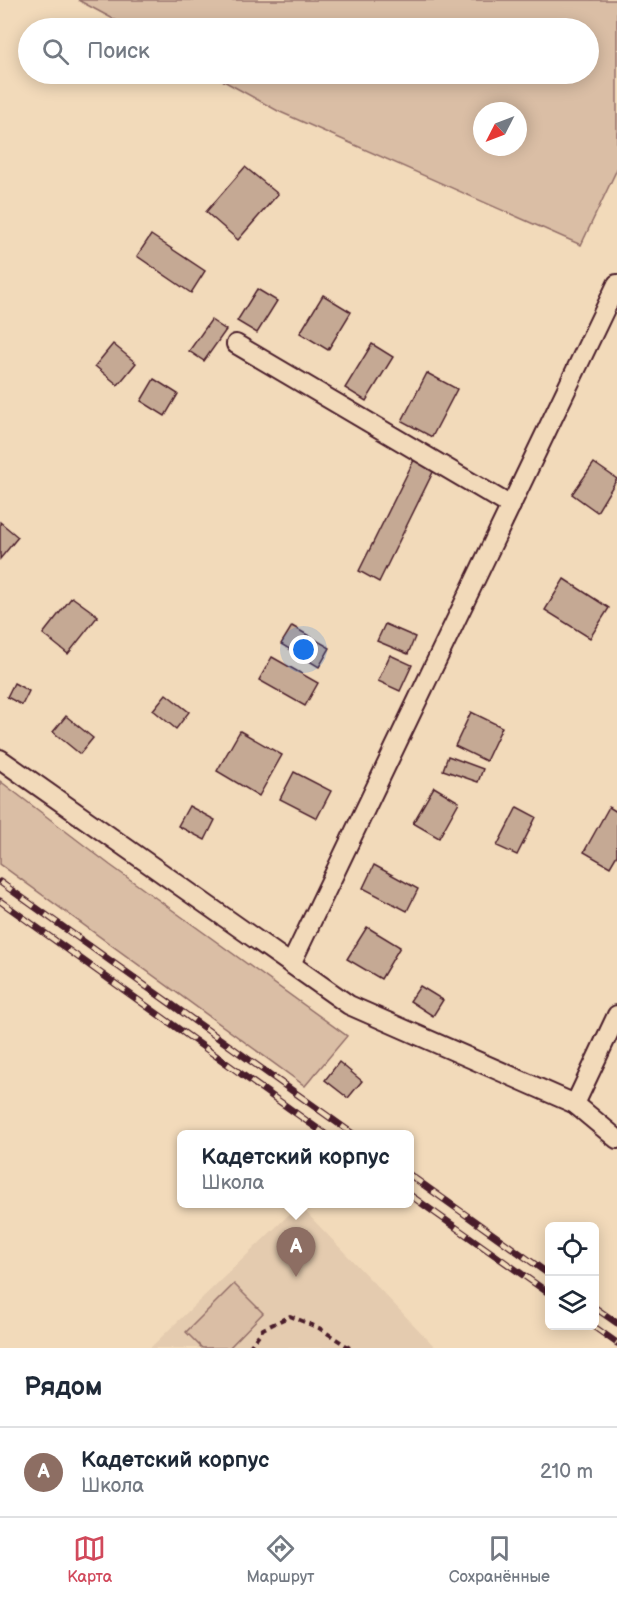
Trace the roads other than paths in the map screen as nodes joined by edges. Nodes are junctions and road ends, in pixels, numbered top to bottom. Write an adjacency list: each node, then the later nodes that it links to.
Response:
1 (617, 284): 3 (street)
2 (236, 344): 3 (street)
3 (511, 506): 5 (street)
4 (0, 759): 5 (street)
5 (291, 964): 7 (street)
6 (617, 1014): 7 (street)
7 (574, 1104): 8 (street)
8 (617, 1139)

